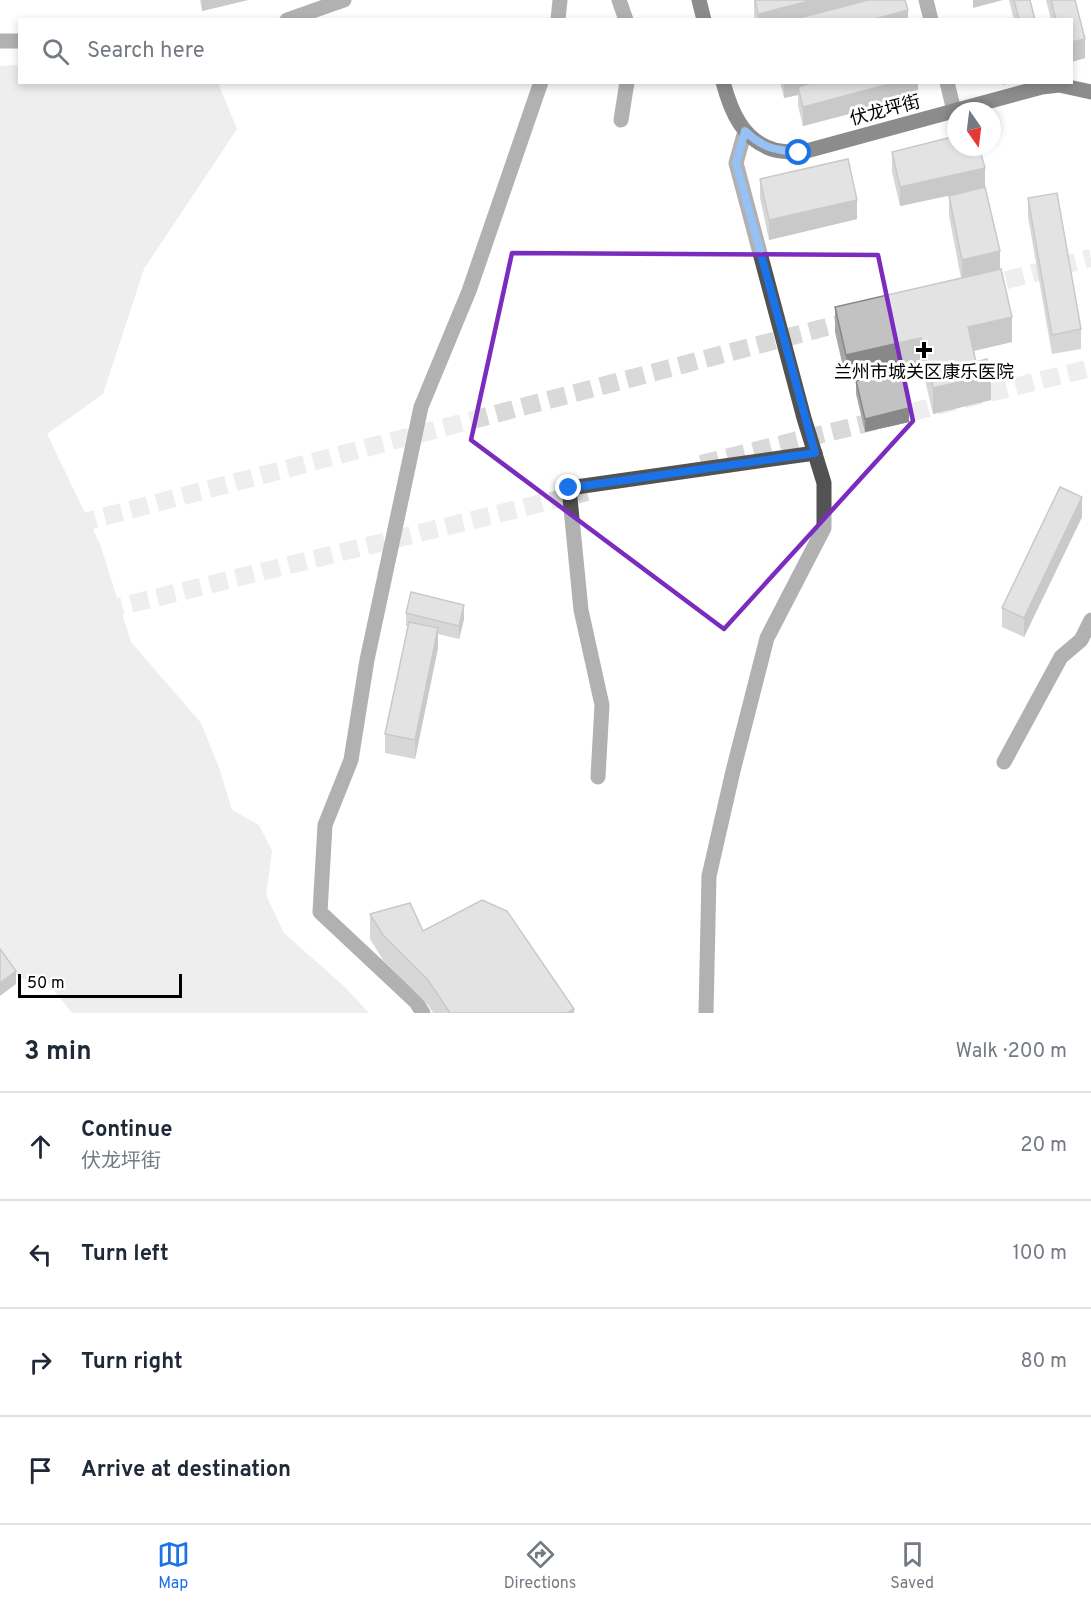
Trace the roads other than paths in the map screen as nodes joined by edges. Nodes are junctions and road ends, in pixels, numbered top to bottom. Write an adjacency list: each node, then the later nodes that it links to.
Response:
1 (344, 0): 6 (street)
2 (560, 0): 7 (street)
3 (619, 0): 8 (street)
4 (699, 0): 9 (main road)
5 (926, 0): 10 (street)
6 (293, 18)
7 (558, 18)
8 (625, 18)
9 (704, 18)
10 (930, 18)
11 (0, 41): 12 (street)
12 (18, 41)
13 (540, 84): 27 (street)
14 (627, 84): 21 (street)
15 (724, 84): 22 (main road, 伏龙坪街)
16 (947, 84): 18 (street)
17 (1091, 92): 19 (main road, 伏龙坪街)
18 (952, 102)
19 (987, 102)
20 (947, 113): 22 (main road, 伏龙坪街)
21 (621, 120)
22 (745, 131): 23 (street)
23 (815, 453): 26 (street); 28 (street)
24 (1091, 620): 25 (street)
25 (1004, 762)
26 (598, 777)
27 (423, 1013)
28 (706, 1013)

